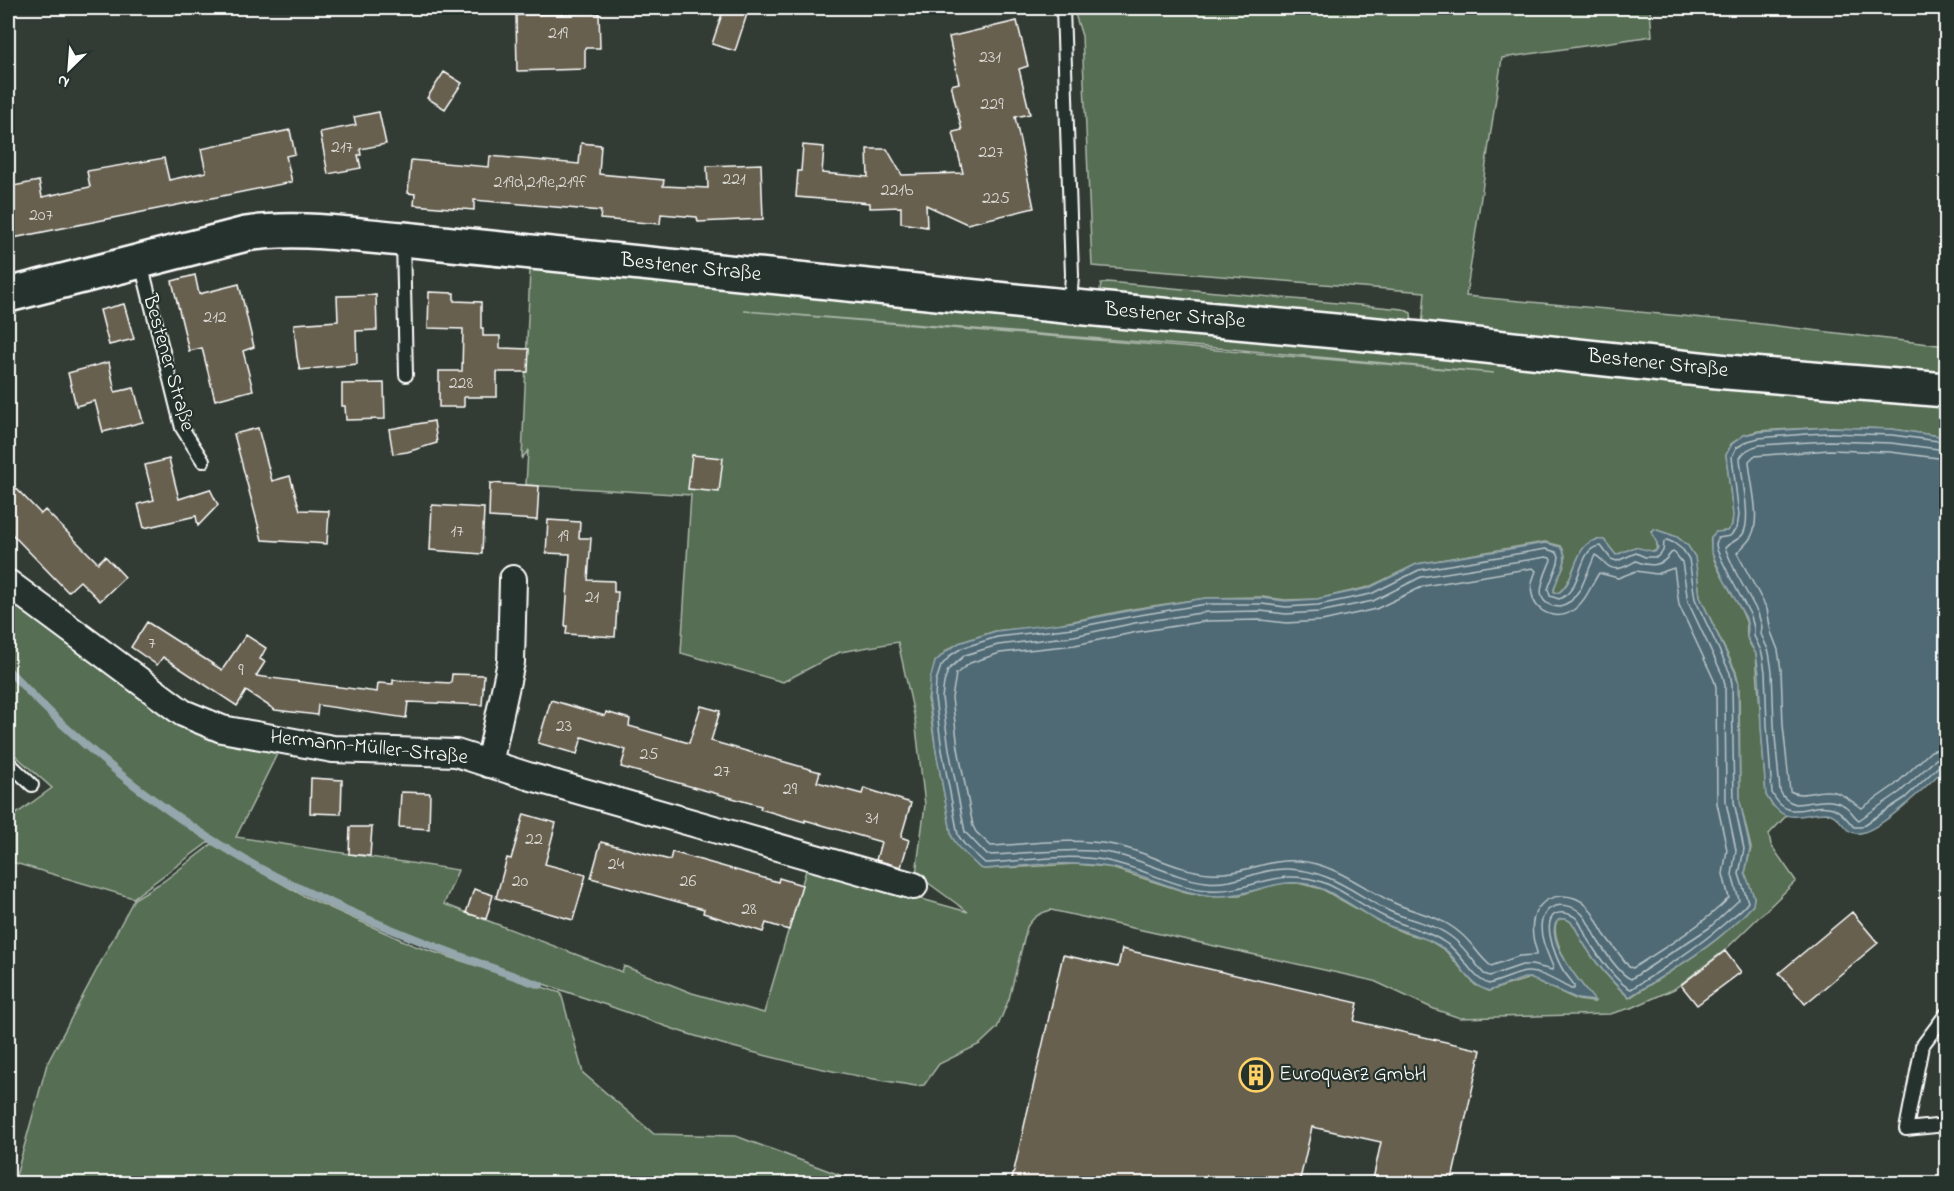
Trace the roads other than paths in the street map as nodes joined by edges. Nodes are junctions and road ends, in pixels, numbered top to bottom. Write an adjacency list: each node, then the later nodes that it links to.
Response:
1 (1063, 8): 5 (lane)
2 (403, 239): 3 (street, Bestener Straße); 5 (street, Bestener Straße); 6 (lane)
3 (140, 262): 4 (street, Bestener Straße); 8 (lane, Bestener Straße)
4 (8, 295)
5 (1070, 306): 7 (street, Bestener Straße)
6 (406, 375)
7 (1947, 390)
8 (204, 461)
9 (513, 579): 12 (street, Hermann-Müller-Straße)
10 (8, 583): 12 (street, Hermann-Müller-Straße)
11 (8, 762): 13 (lane)
12 (489, 764): 14 (street, Hermann-Müller-Straße)
13 (32, 784)
14 (914, 885)
15 (1947, 1014): 16 (lane)
16 (1947, 1125)

